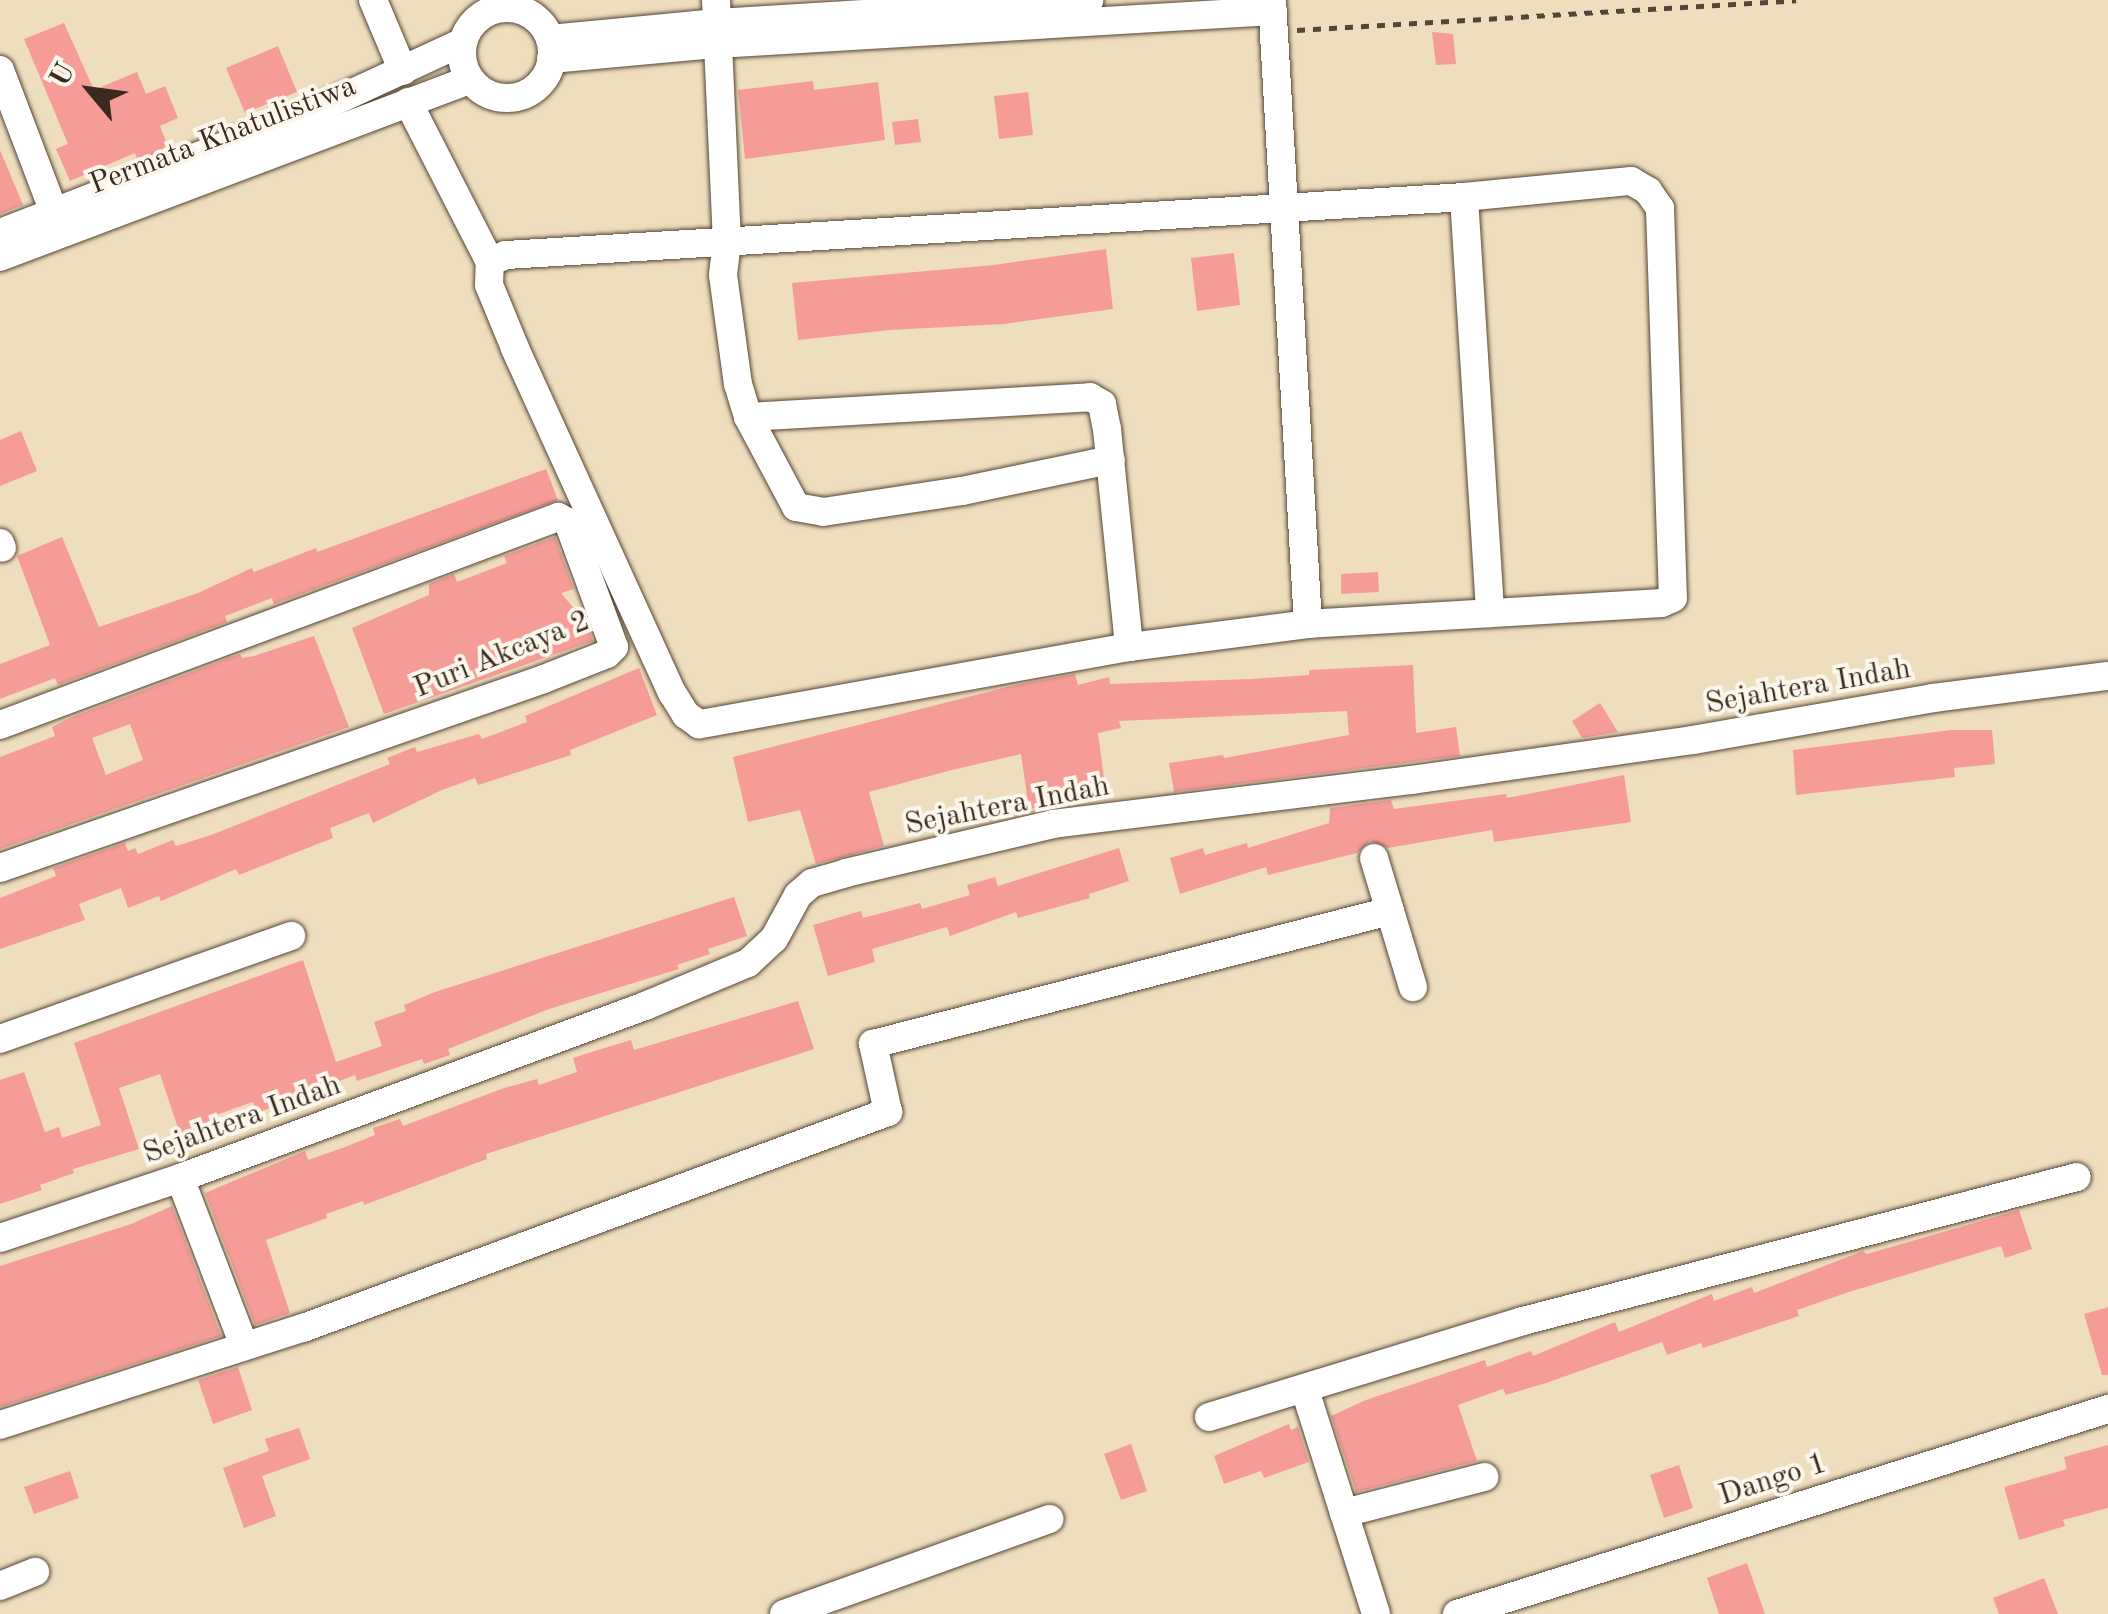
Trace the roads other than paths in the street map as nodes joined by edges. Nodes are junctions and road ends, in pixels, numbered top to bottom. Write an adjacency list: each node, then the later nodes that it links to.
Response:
1 (372, 0): 9 (street)
2 (1088, 0): 5 (street)
3 (1187, 8): 4 (street); 5 (street)
4 (1273, 14): 13 (street)
5 (717, 22): 7 (street); 16 (street)
6 (463, 42): 7 (street); 9 (street); 10 (street)
7 (551, 49): 10 (street)
8 (0, 70): 14 (street)
9 (403, 71): 14 (street)
10 (470, 80): 11 (street, Permata Khatulistiwa)
11 (408, 102): 14 (street, Permata Khatulistiwa); 18 (street)
12 (1464, 197): 13 (street); 21 (street); 21 (street)
13 (1285, 208): 16 (street); 22 (street)
14 (58, 222): 15 (street); 17 (street, Permata Khatulistiwa)
15 (0, 233)
16 (727, 242): 18 (street); 19 (street)
17 (0, 257)
18 (490, 262): 23 (street)
19 (748, 417): 20 (street); 20 (street)
20 (1110, 460): 23 (street)
21 (1490, 613): 22 (street)
22 (1308, 624): 23 (street)
23 (1129, 647)
24 (2108, 676): 33 (street, Sejahtera Indah)
25 (0, 725): 27 (street, Puri Akcaya 2)
26 (1374, 858): 28 (street)
27 (0, 868)
28 (1390, 912): 30 (street); 35 (street)
29 (291, 936): 31 (street)
30 (1413, 987)
31 (0, 1039)
32 (2076, 1176): 36 (street)
33 (180, 1178): 34 (street, Sejahtera Indah); 35 (street)
34 (0, 1238)
35 (244, 1346): 39 (street)
36 (1305, 1390): 38 (street); 41 (street)
37 (2108, 1409): 47 (street, Dango 1)
38 (1209, 1418)
39 (0, 1424)
40 (1484, 1476): 41 (street)
41 (1344, 1513): 46 (street)
42 (1048, 1519): 45 (street)
43 (35, 1572): 44 (street)
44 (0, 1586)
45 (784, 1614)
46 (1376, 1614)
47 (1458, 1614)

